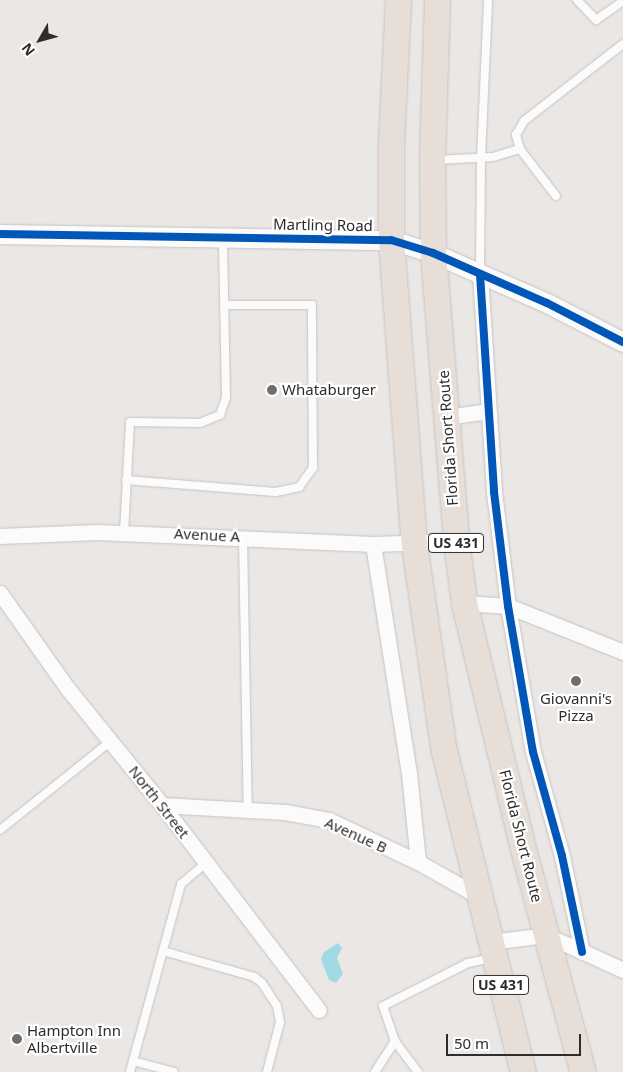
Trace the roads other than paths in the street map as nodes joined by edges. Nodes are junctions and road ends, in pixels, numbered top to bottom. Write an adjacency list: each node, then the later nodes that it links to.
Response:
1 (398, 0): 13 (highway, US 431)
2 (437, 0): 9 (highway, Florida Short Route / US 431)
3 (488, 0): 8 (lane)
4 (577, 0): 5 (lane)
5 (623, 1)
6 (623, 44): 7 (lane)
7 (520, 149): 8 (lane); 10 (lane)
8 (480, 158): 9 (lane); 15 (lane)
9 (432, 161): 14 (highway, Florida Short Route / US 431)
10 (556, 196)
11 (0, 234): 12 (street, Martling Road)
12 (223, 238): 13 (street, Martling Road); 16 (lane)
13 (391, 240): 14 (street, Martling Road); 26 (highway, US 431)
14 (433, 253): 15 (street, Martling Road); 19 (highway, Florida Short Route / US 431)
15 (480, 274): 17 (street, Martling Road); 18 (street)
16 (224, 305): 20 (lane); 20 (lane)
17 (623, 342)
18 (488, 411): 19 (street); 29 (street)
19 (446, 416): 24 (highway, Florida Short Route / US 431)
20 (126, 480): 21 (lane)
21 (124, 533): 22 (street, Avenue A); 23 (street, Avenue A)
22 (0, 536)
23 (243, 537): 25 (street, Avenue A); 33 (lane)
24 (456, 541): 26 (street, Avenue A); 28 (highway, Florida Short Route / US 431)
25 (373, 544): 26 (street, Avenue A); 35 (street)
26 (414, 544): 37 (highway, US 431)
27 (0, 593): 31 (street, North Street)
28 (464, 603): 29 (street); 38 (highway, Florida Short Route / US 431)
29 (508, 606): 30 (street); 41 (street)
30 (623, 652)
31 (111, 741): 32 (street, North Street); 34 (lane)
32 (162, 805): 33 (street, Avenue B); 36 (street, North Street)
33 (248, 811): 35 (street, Avenue B)
34 (0, 830)
35 (418, 862): 37 (street, Avenue B)
36 (206, 864): 40 (lane); 43 (street, North Street)
37 (480, 897): 39 (highway, US 431)
38 (546, 935): 39 (street); 41 (street); 52 (highway, Florida Short Route / US 431)
39 (492, 950): 44 (lane); 51 (highway, US 431)
40 (163, 951): 45 (lane); 48 (lane)
41 (582, 952): 42 (street)
42 (623, 970)
43 (319, 1010)
44 (396, 1041): 49 (lane); 50 (lane)
45 (133, 1061): 46 (lane); 47 (lane)
46 (130, 1072)
47 (174, 1072)
48 (266, 1072)
49 (375, 1072)
50 (418, 1072)
51 (524, 1072)
52 (583, 1072)

